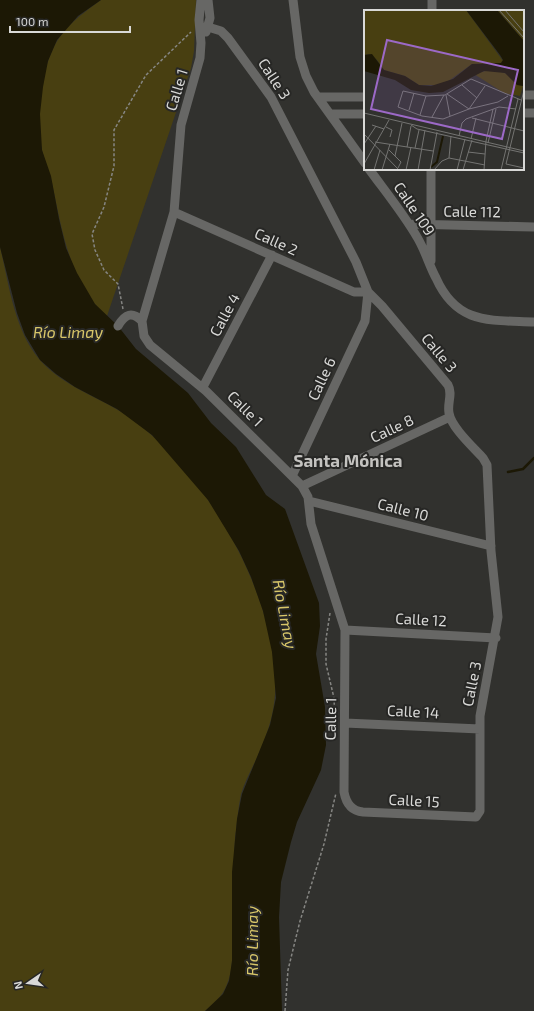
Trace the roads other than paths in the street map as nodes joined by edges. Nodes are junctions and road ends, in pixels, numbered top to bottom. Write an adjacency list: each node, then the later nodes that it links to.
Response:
1 (201, 0): 5 (street)
2 (208, 0): 4 (street)
3 (293, 0): 6 (street)
4 (208, 27): 5 (street); 19 (street, Calle 3)
5 (201, 43): 13 (street, Calle 1)
6 (318, 97): 7 (street); 8 (street)
7 (364, 97)
8 (330, 114): 9 (street); 10 (street)
9 (364, 114)
10 (364, 162)
11 (370, 170): 14 (street, Calle 109)
12 (431, 170): 15 (street)
13 (174, 212): 17 (street, Calle 2); 20 (street, Calle 1)
14 (409, 224): 15 (street, Calle 112); 18 (street, Calle 109)
15 (431, 225): 16 (street, Calle 112); 18 (street)
16 (534, 227)
17 (272, 255): 19 (street, Calle 2); 23 (street, Calle 4)
18 (431, 266): 21 (street, Calle 109)
19 (368, 292): 24 (street, Calle 3); 25 (street, Calle 6)
20 (142, 321): 22 (street); 23 (street, Calle 1)
21 (534, 322)
22 (118, 326)
23 (203, 387): 25 (street, Calle 1)
24 (450, 417): 26 (street, Calle 8); 28 (street, Calle 3)
25 (292, 476): 26 (street, Calle 1)
26 (302, 486): 27 (street, Calle 1)
27 (309, 500): 28 (street, Calle 10); 29 (street, Calle 1)
28 (491, 546): 30 (street, Calle 3)
29 (345, 630): 30 (street, Calle 12); 31 (street, Calle 1)
30 (496, 638): 32 (street, Calle 3)
31 (345, 723): 32 (street, Calle 14); 33 (street, Calle 1)
32 (480, 729): 34 (street, Calle 3)
33 (350, 807): 34 (street, Calle 15)
34 (478, 816)

